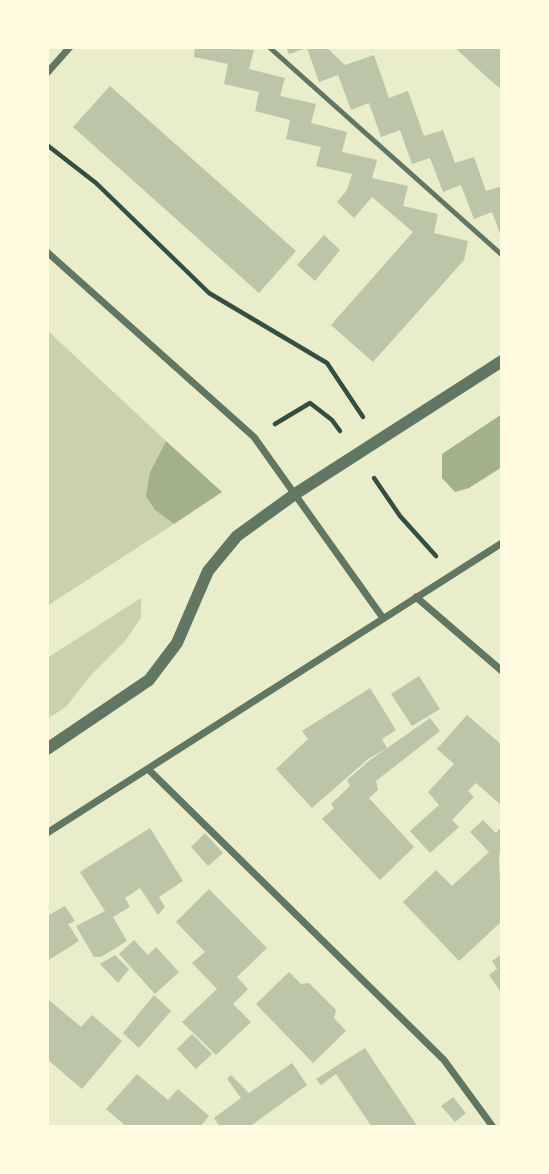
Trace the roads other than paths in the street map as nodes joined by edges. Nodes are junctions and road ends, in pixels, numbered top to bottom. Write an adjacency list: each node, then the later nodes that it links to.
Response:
1 (70, 47): 3 (street)
2 (269, 47): 5 (lane)
3 (47, 73)
4 (47, 252): 7 (street)
5 (502, 255)
6 (502, 361): 7 (street)
7 (295, 494): 10 (street); 12 (street)
8 (502, 543): 9 (street)
9 (416, 597): 10 (street); 11 (street)
10 (383, 618): 13 (street)
11 (502, 671)
12 (47, 749)
13 (149, 770): 14 (street); 15 (street)
14 (47, 833)
15 (493, 1127)

